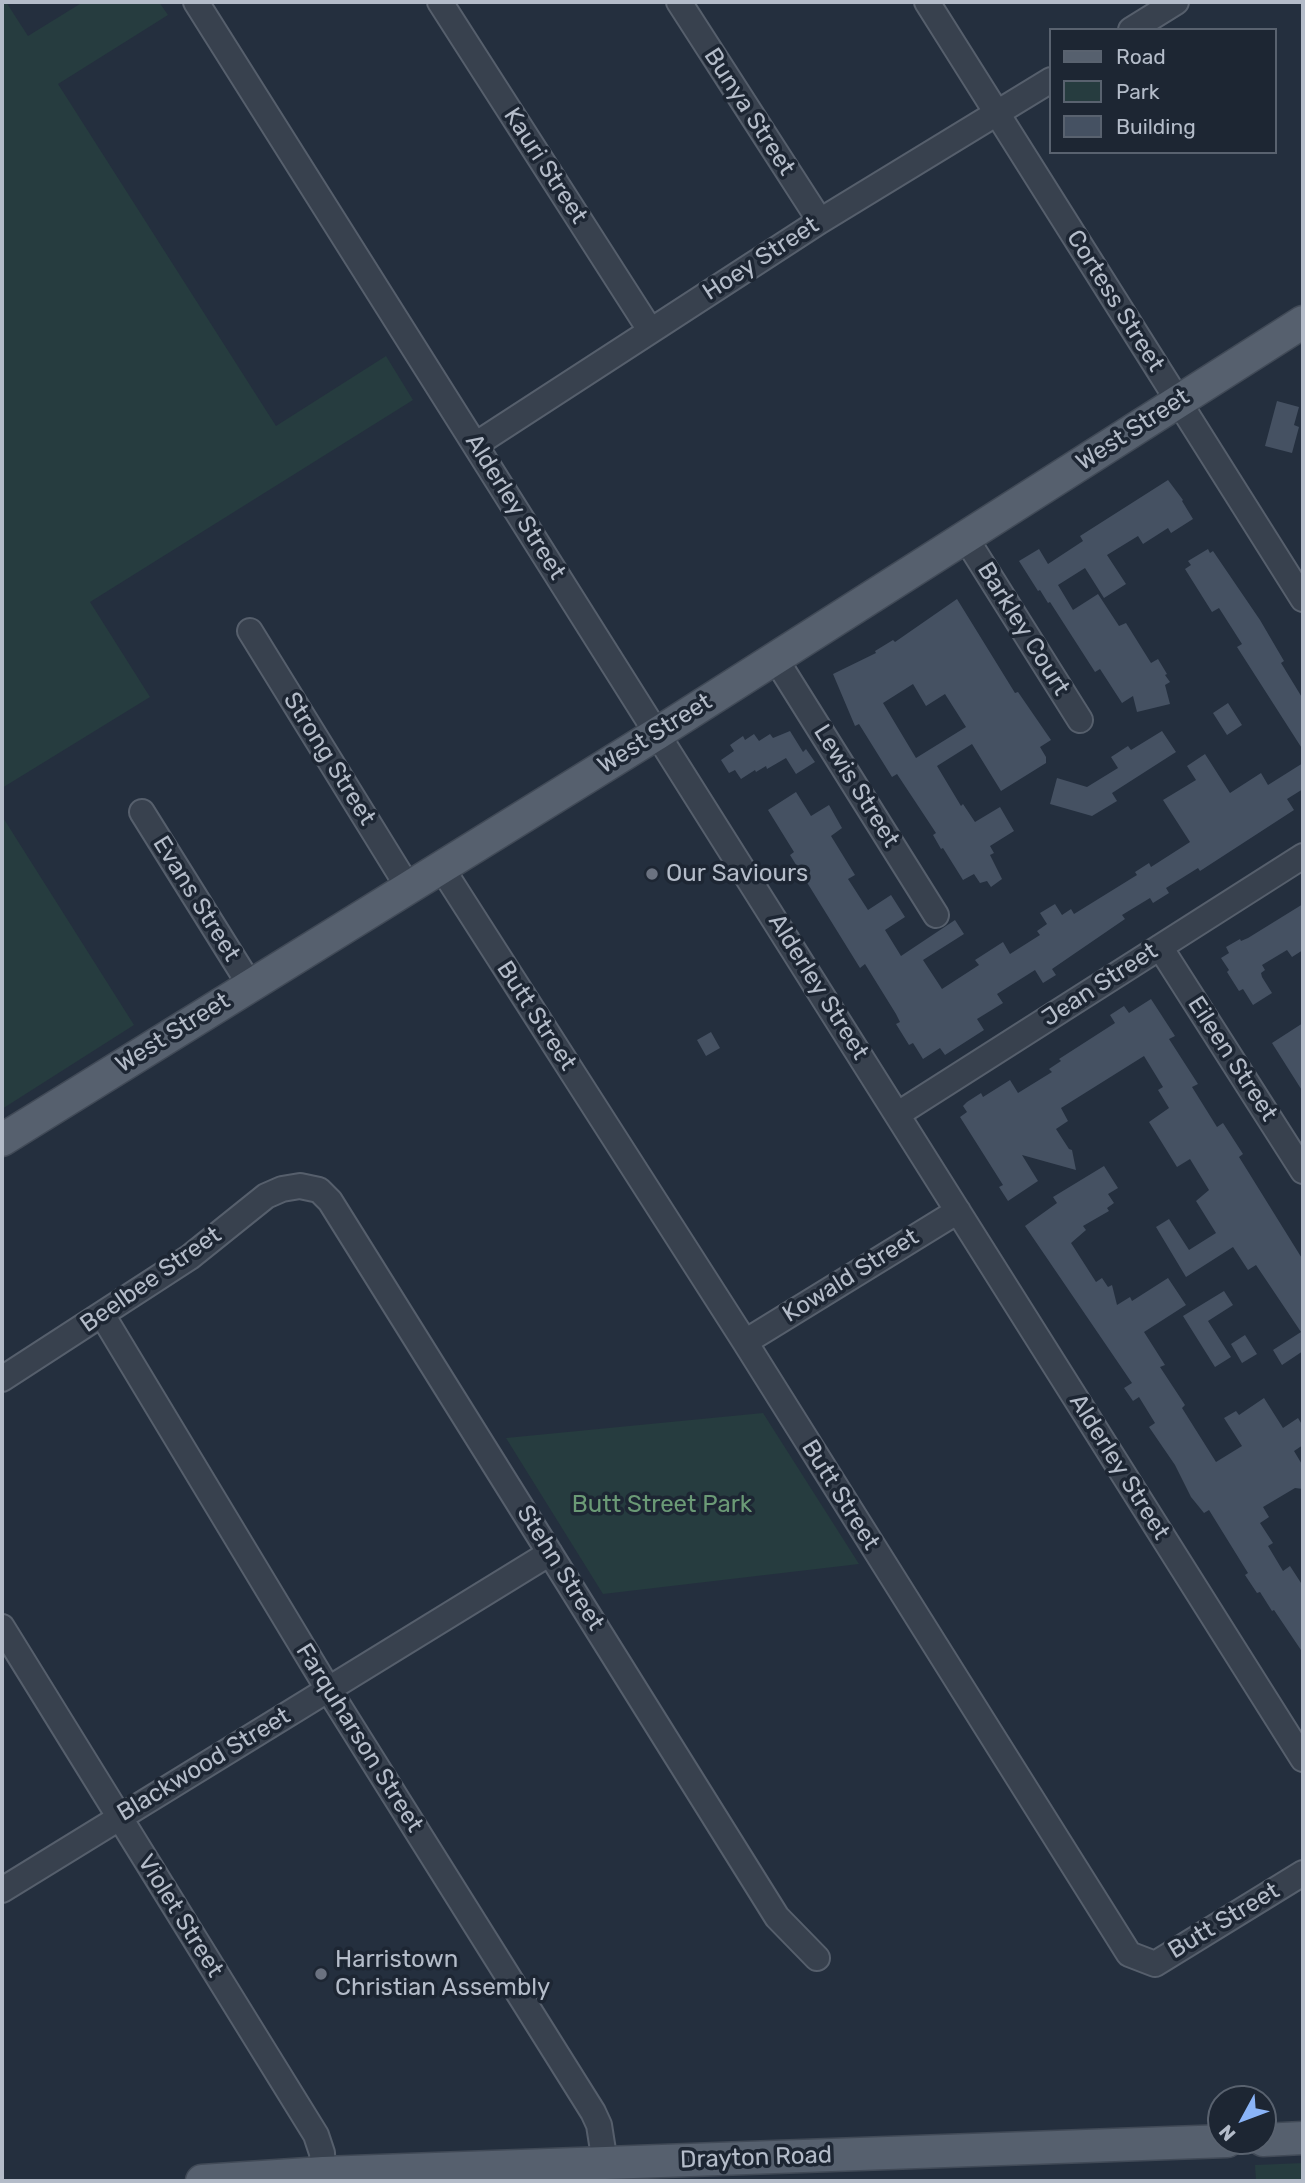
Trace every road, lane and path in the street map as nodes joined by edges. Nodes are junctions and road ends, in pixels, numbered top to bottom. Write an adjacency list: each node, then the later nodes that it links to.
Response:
1 (440, 2): 11 (street, Kauri Street)
2 (679, 2): 9 (street, Bunya Street)
3 (927, 2): 8 (street, Cortess Street)
4 (1176, 2): 6 (street)
5 (206, 5): 13 (street, Alderley Street)
6 (1134, 28)
7 (1050, 81): 8 (street, Hoey Street)
8 (997, 115): 9 (street, Hoey Street); 12 (street, Cortess Street)
9 (820, 221): 11 (street, Hoey Street)
10 (1303, 322): 12 (main road, West Street)
11 (650, 330): 13 (street, Hoey Street)
12 (1178, 402): 14 (main road, West Street); 15 (street, Cortess Street)
13 (475, 444): 19 (street, Alderley Street)
14 (965, 537): 17 (main road, West Street); 18 (street, Barkley Court)
15 (1303, 599)
16 (250, 631): 23 (street, Strong Street)
17 (775, 658): 19 (main road, West Street); 24 (street, Lewis Street)
18 (1080, 720)
19 (657, 733): 22 (main road, West Street); 27 (street, Alderley Street)
20 (142, 812): 26 (street, Evans Street)
21 (1303, 856): 25 (street, Jean Street)
22 (441, 867): 23 (main road, West Street); 33 (street, Butt Street)
23 (408, 887): 26 (main road, West Street)
24 (936, 915)
25 (1160, 947): 27 (street, Jean Street); 29 (street, Eileen Street)
26 (250, 985): 28 (main road, West Street)
27 (898, 1114): 31 (street, Alderley Street)
28 (2, 1140)
29 (1303, 1171)
30 (300, 1186): 32 (street, Beelbee Street); 35 (street, Stehn Street)
31 (958, 1211): 33 (street, Kowald Street); 38 (street, Alderley Street)
32 (103, 1316): 34 (street, Beelbee Street); 37 (street, Farquharson Street)
33 (745, 1342): 40 (street, Butt Street)
34 (2, 1379)
35 (550, 1553): 37 (street, Blackwood Street); 42 (street, Stehn Street)
36 (2, 1627): 39 (street, Violet Street)
37 (328, 1689): 39 (street, Blackwood Street); 46 (street, Farquharson Street)
38 (1303, 1759)
39 (119, 1817): 41 (street, Blackwood Street); 47 (street, Violet Street)
40 (1303, 1873)
41 (2, 1890)
42 (817, 1958)
43 (1303, 2138): 44 (main road)
44 (1277, 2139)
45 (1207, 2142): 46 (main road, Drayton Road)
46 (605, 2163): 47 (main road, Drayton Road)
47 (323, 2173): 48 (main road, Drayton Road)
48 (202, 2181)

